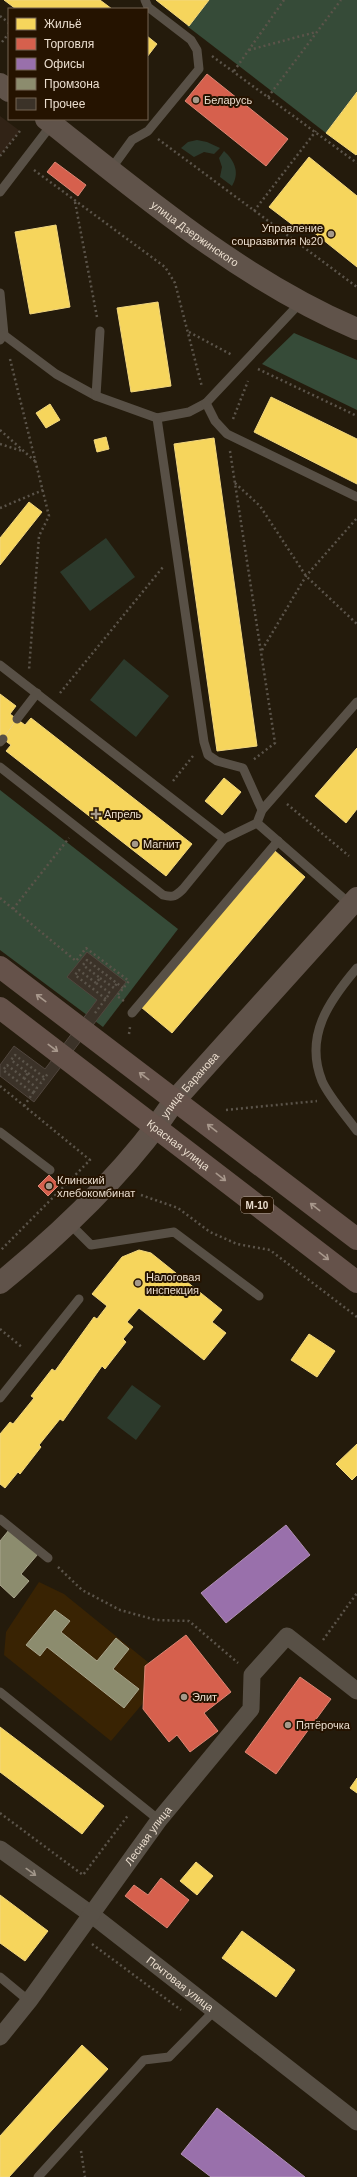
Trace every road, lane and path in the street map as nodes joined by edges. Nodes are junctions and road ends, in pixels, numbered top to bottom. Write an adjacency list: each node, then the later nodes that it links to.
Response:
1 (145, 0): 8 (lane)
2 (284, 0): 10 (path)
3 (341, 0): 6 (path)
4 (0, 16): 5 (path)
5 (8, 22)
6 (316, 32): 10 (path); 14 (path)
7 (8, 34): 9 (path)
8 (191, 40): 11 (path); 17 (lane)
9 (2, 42)
10 (248, 50): 11 (path)
11 (234, 71): 14 (path)
12 (0, 84): 13 (street)
13 (8, 90)
14 (268, 97): 18 (path)
15 (49, 121): 20 (lane); 22 (street, улица Дзержинского)
16 (20, 131): 19 (path)
17 (148, 131): 22 (lane); 25 (path)
18 (316, 131): 21 (path); 25 (path)
19 (0, 156)
20 (23, 162): 23 (lane); 24 (path)
21 (357, 163)
22 (111, 169): 28 (street, улица Дзержинского)
23 (0, 192)
24 (75, 201): 30 (path); 31 (path)
25 (254, 211): 26 (path)
26 (357, 287)
27 (0, 293): 32 (lane)
28 (300, 303): 29 (street, улица Дзержинского); 33 (lane)
29 (357, 329)
30 (100, 331): 35 (lane)
31 (189, 331): 33 (path); 36 (path)
32 (2, 337): 35 (lane); 43 (path)
33 (244, 362): 34 (path); 36 (lane)
34 (253, 366): 37 (path); 40 (path)
35 (96, 396): 38 (lane)
36 (206, 403): 38 (lane); 40 (lane)
37 (357, 416)
38 (157, 418): 49 (lane)
39 (0, 430): 42 (path)
40 (227, 434): 44 (path); 46 (lane)
41 (0, 444): 42 (path)
42 (24, 451): 43 (path)
43 (36, 462): 45 (path)
44 (235, 482): 50 (path); 52 (path)
45 (43, 490): 47 (path); 54 (path)
46 (357, 497)
47 (0, 508)
48 (357, 518): 50 (path)
49 (177, 551): 57 (path); 59 (lane)
50 (306, 576): 51 (path); 52 (path)
51 (357, 624)
52 (262, 650): 61 (path)
53 (0, 665): 54 (lane)
54 (28, 686): 55 (lane)
55 (37, 694): 57 (lane); 58 (lane)
56 (357, 702): 63 (lane)
57 (51, 704): 62 (lane)
58 (17, 719)
59 (204, 742): 61 (lane); 62 (path)
60 (0, 767): 66 (lane)
61 (243, 768): 64 (lane)
62 (164, 792): 67 (lane)
63 (276, 795): 64 (lane); 69 (path)
64 (262, 810): 65 (lane)
65 (257, 823): 67 (lane); 68 (lane)
66 (77, 828): 67 (lane); 72 (path)
67 (224, 839)
68 (278, 841): 71 (lane); 81 (lane)
69 (349, 856)
70 (0, 898): 72 (path)
71 (354, 901): 87 (street, улица Баранова)
72 (13, 908): 78 (path)
73 (0, 967): 87 (highway, one-way to 73)
74 (357, 968): 86 (lane)
75 (100, 978): 76 (path); 77 (path); 77 (path)
76 (96, 983): 76 (path)
77 (118, 983): 78 (path)
78 (123, 988): 79 (path)
79 (117, 996)
80 (0, 1008): 90 (highway, Красная улица / М-10, one-way to 90)
81 (132, 1013)
82 (28, 1073): 82 (path); 83 (path)
83 (24, 1078): 85 (path); 85 (path)
84 (0, 1086): 88 (path)
85 (34, 1093): 88 (path)
86 (334, 1099): 89 (path); 92 (lane)
87 (175, 1100): 90 (street, улица Баранова); 96 (highway, one-way to 87)
88 (24, 1106): 97 (path)
89 (226, 1110)
90 (156, 1128): 95 (street, улица Баранова); 98 (highway, Красная улица / М-10, one-way to 98)
91 (0, 1132): 93 (lane)
92 (357, 1132)
93 (50, 1170)
94 (141, 1195): 102 (path)
95 (69, 1223): 99 (street, улица Баранова); 100 (lane)
96 (357, 1239)
97 (0, 1251)
98 (357, 1282)
99 (0, 1283)
100 (259, 1296)
101 (79, 1299): 104 (lane)
102 (357, 1317)
103 (0, 1329): 104 (path)
104 (33, 1356): 105 (lane)
105 (0, 1398)
106 (0, 1519): 107 (lane)
107 (48, 1558): 110 (path)
108 (357, 1593): 109 (path)
109 (312, 1655): 110 (street); 111 (street)
110 (252, 1675): 115 (street, Лесная улица)
111 (357, 1691)
112 (0, 1692): 113 (lane)
113 (138, 1802): 114 (path); 115 (lane)
114 (0, 1813)
115 (159, 1820): 117 (street, Лесная улица)
116 (0, 1849): 117 (street, Почтовая улица, one-way to 117)
117 (92, 1915): 119 (street, Лесная улица); 120 (street, Почтовая улица)
118 (0, 1977): 119 (lane)
119 (29, 2001): 121 (street, Лесная улица)
120 (215, 2010): 122 (street, Почтовая улица); 123 (lane)
121 (0, 2037)
122 (357, 2122)
123 (78, 2133): 124 (lane); 125 (path)
124 (38, 2177)
125 (85, 2177)

